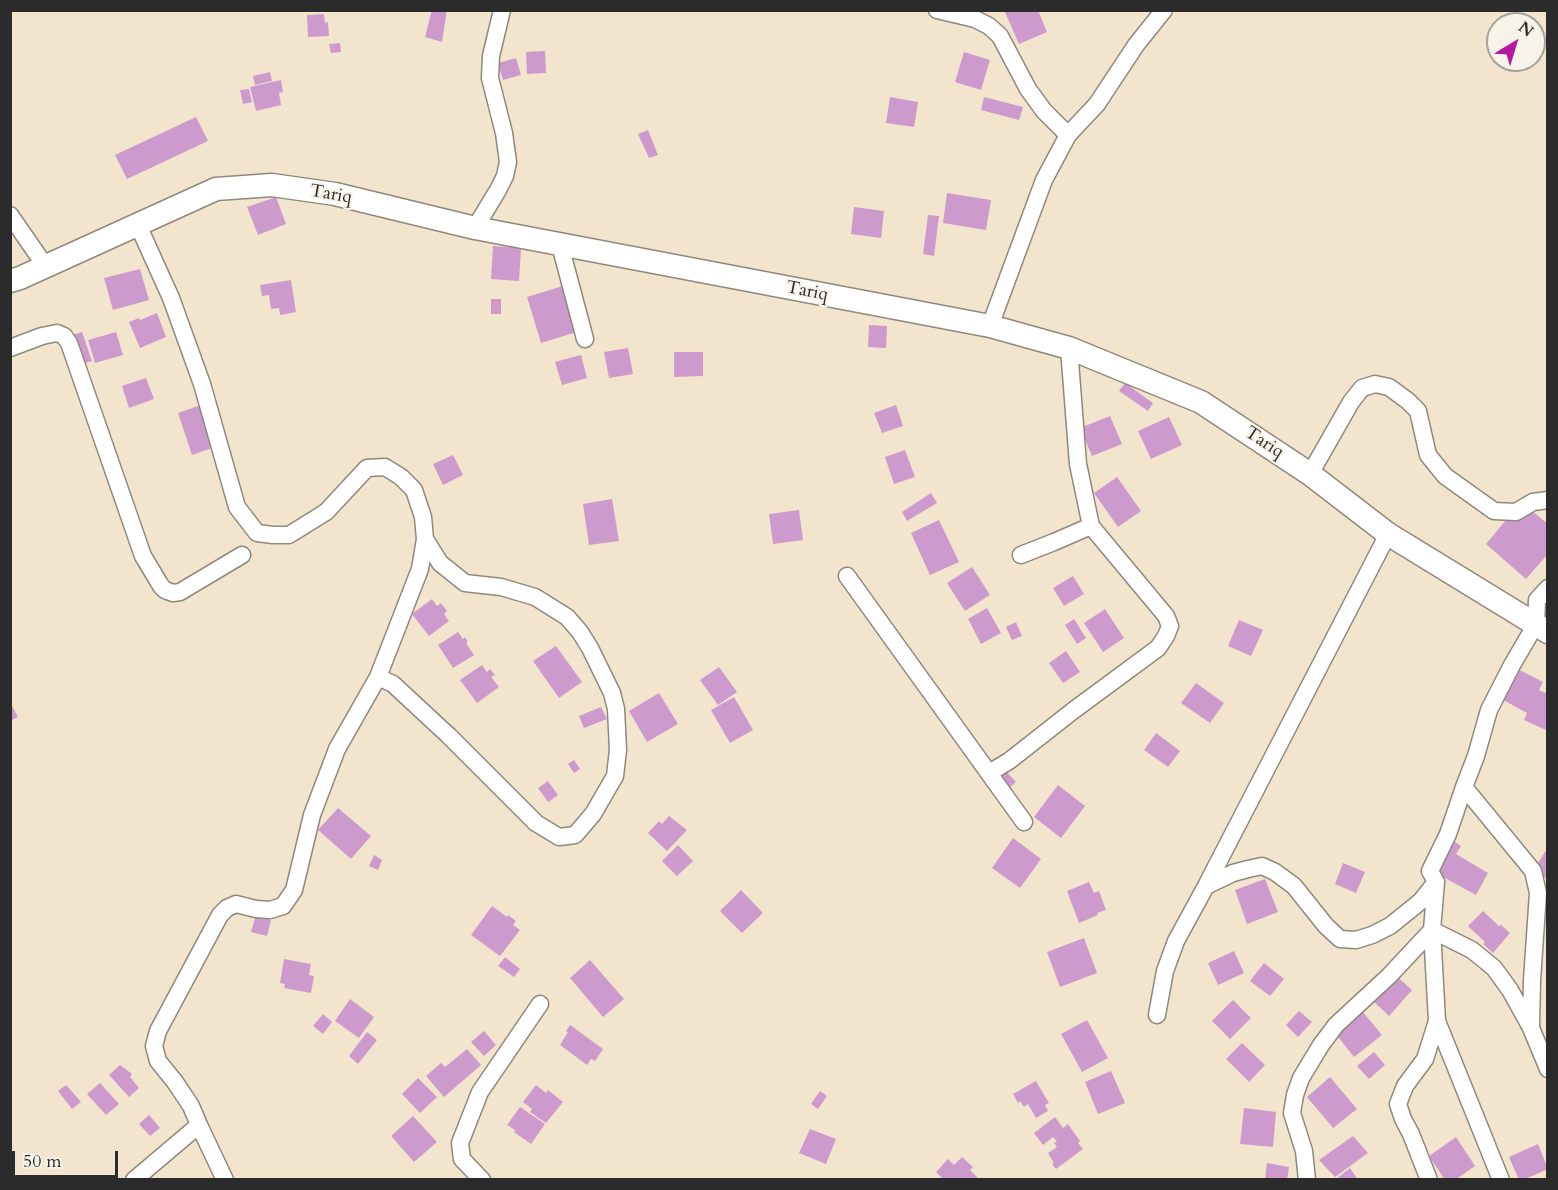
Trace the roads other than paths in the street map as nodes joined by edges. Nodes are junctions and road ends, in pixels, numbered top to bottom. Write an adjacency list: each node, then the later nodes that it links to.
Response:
1 (502, 10): 7 (street)
2 (937, 10): 4 (street)
3 (1164, 10): 4 (street)
4 (1068, 135): 11 (street)
5 (10, 215): 9 (street)
6 (138, 225): 7 (main road, Tariq); 9 (main road, Tariq); 19 (street)
7 (475, 228): 8 (main road, Tariq)
8 (560, 245): 11 (main road, Tariq); 12 (street)
9 (46, 267): 10 (main road, Tariq)
10 (10, 281)
11 (990, 326): 14 (main road, Tariq)
12 (585, 339)
13 (10, 348): 20 (street)
14 (1069, 348): 15 (main road, Tariq); 17 (street)
15 (1310, 474): 16 (street); 18 (main road, Tariq)
16 (1548, 500)
17 (1091, 526): 21 (street); 26 (street)
18 (1388, 534): 24 (main road, Tariq); 30 (street)
19 (425, 539): 25 (street); 25 (street)
20 (242, 555)
21 (1021, 555)
22 (847, 576): 26 (street)
23 (1548, 588): 24 (street)
24 (1542, 628): 27 (street)
25 (378, 677): 37 (street)
26 (989, 773): 28 (street)
27 (1464, 787): 29 (street); 35 (street)
28 (1024, 822)
29 (1437, 882): 30 (street); 31 (street)
30 (1206, 886): 33 (street)
31 (1432, 930): 34 (street); 35 (street); 41 (street)
32 (540, 1004): 40 (street)
33 (1157, 1015)
34 (1437, 1021): 42 (street); 43 (street)
35 (1532, 1028): 36 (street)
36 (1548, 1069)
37 (199, 1125): 38 (street); 39 (street)
38 (134, 1179)
39 (225, 1179)
40 (482, 1179)
41 (1306, 1179)
42 (1429, 1179)
43 (1501, 1179)

